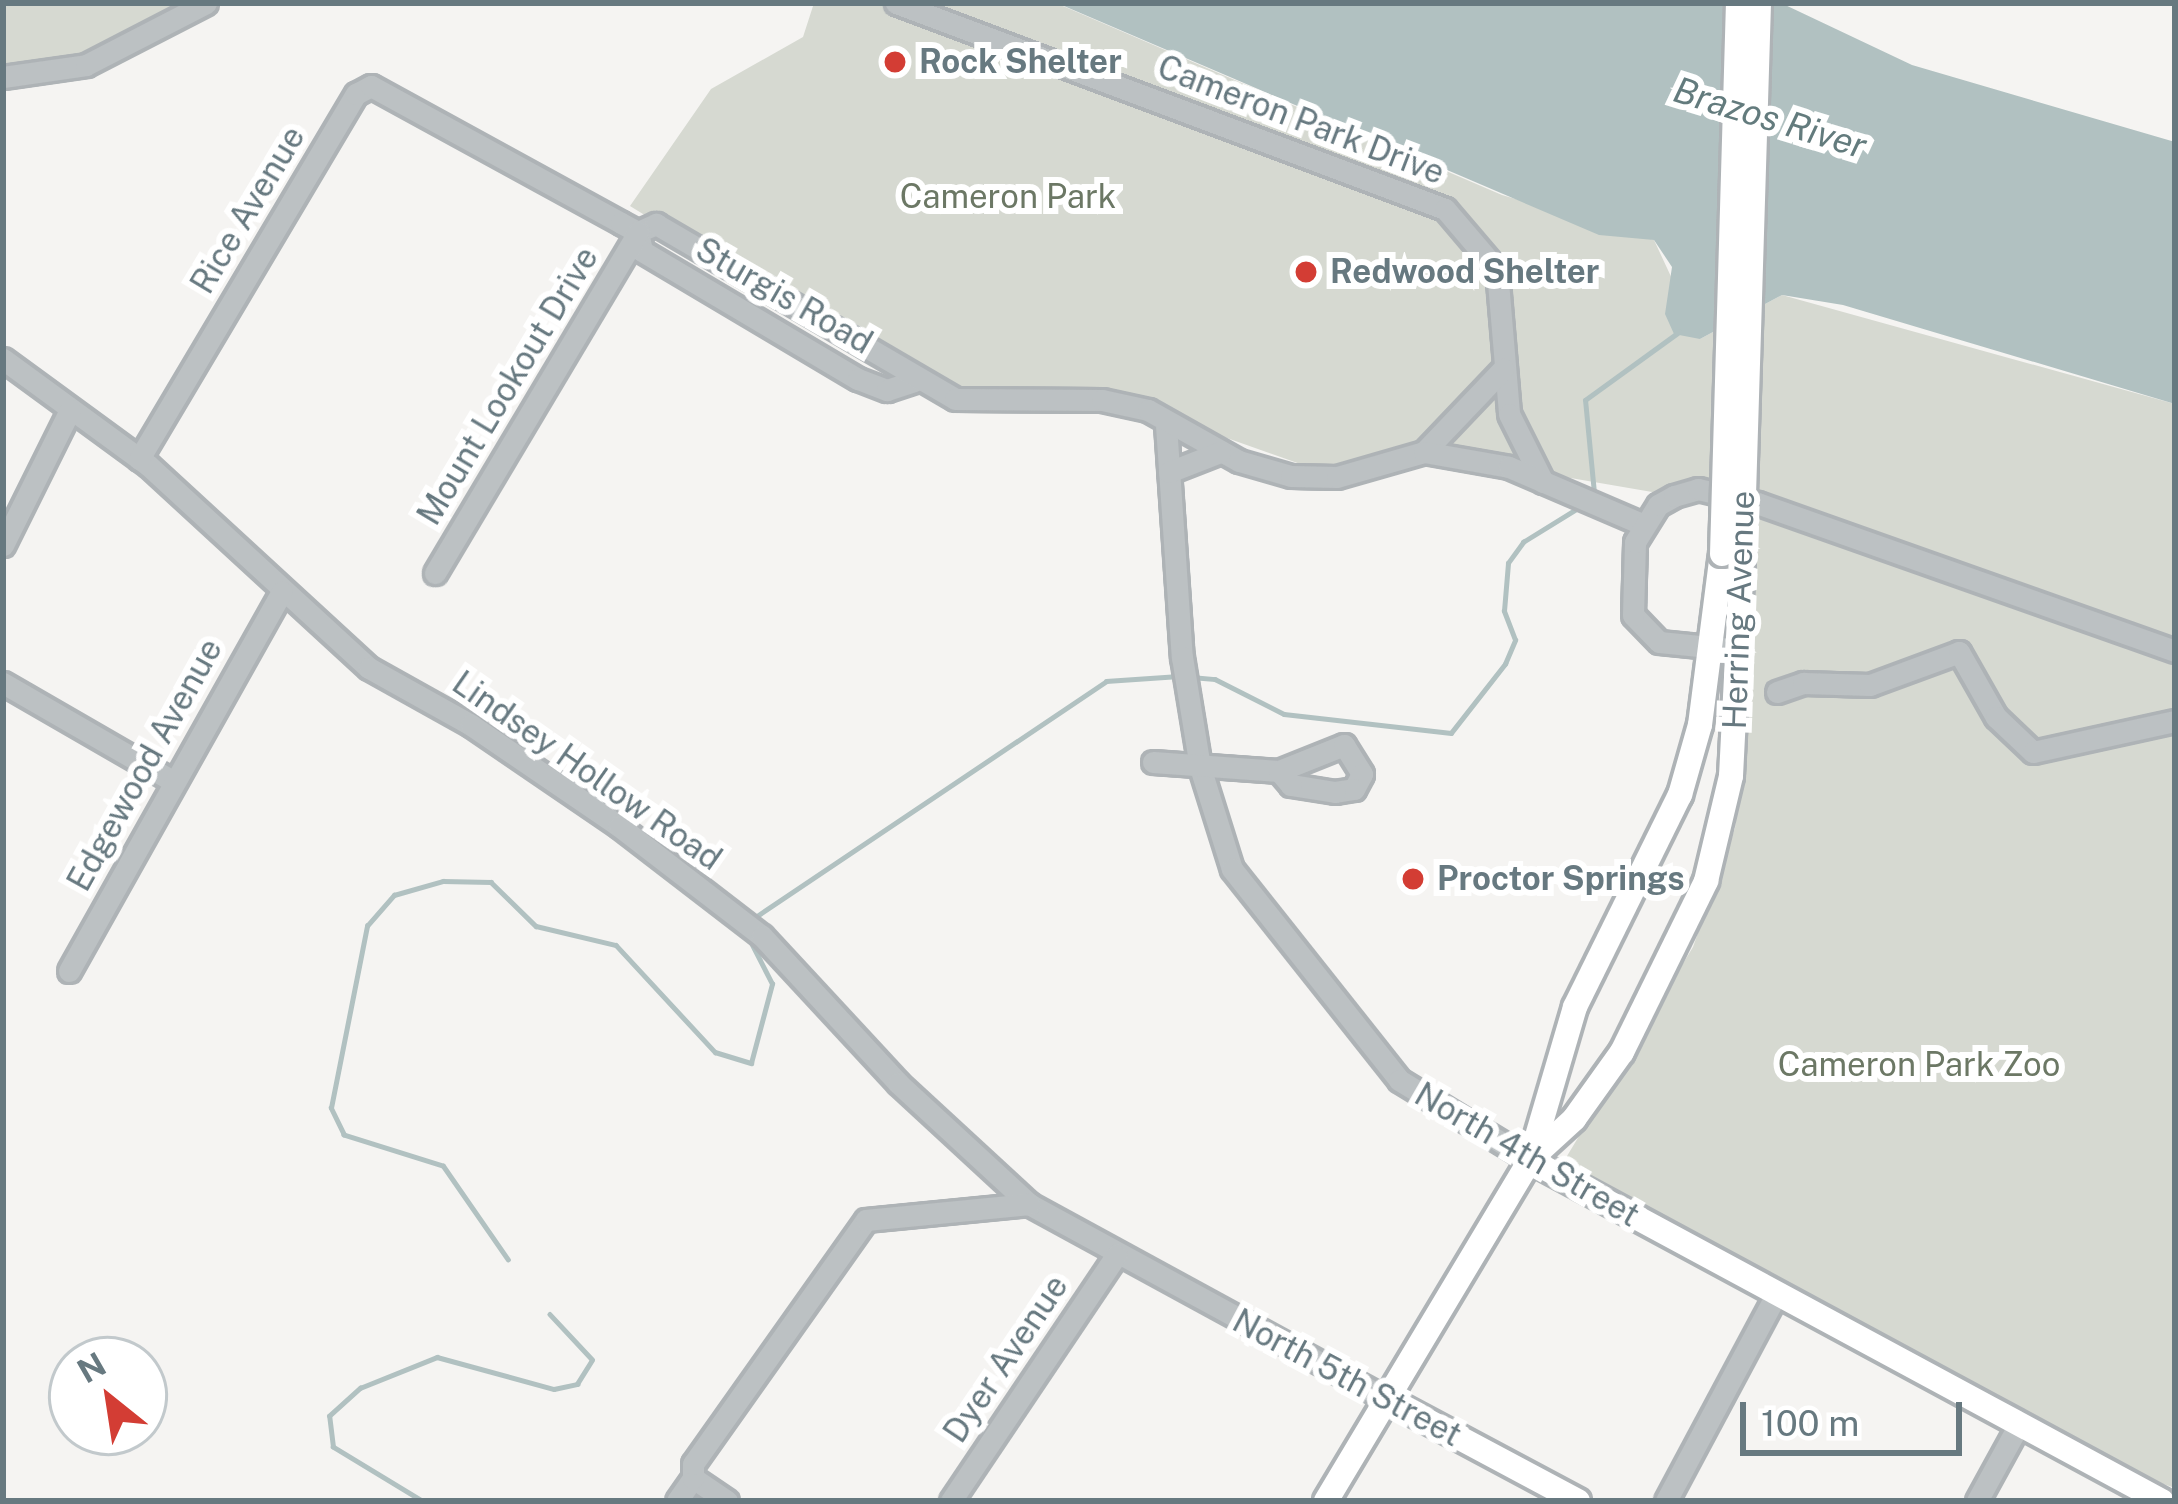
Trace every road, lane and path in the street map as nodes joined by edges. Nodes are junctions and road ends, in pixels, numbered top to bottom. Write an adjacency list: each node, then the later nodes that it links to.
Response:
1 (206, 3): 5 (street)
2 (896, 3): 9 (street, Cameron Park Drive)
3 (1738, 3): 20 (main road, Herring Avenue, bridge)
4 (1759, 3): 20 (main road, Herring Avenue, bridge)
5 (3, 77)
6 (455, 130): 7 (street, Sturgis Road); 15 (street, Rice Avenue)
7 (638, 232): 10 (street, Sturgis Road); 10 (street, Sturgis Road); 21 (street, Mount Lookout Drive)
8 (3, 359): 11 (street, Lindsey Hollow Road)
9 (1503, 370): 14 (street); 17 (street, Cameron Park Drive)
10 (914, 381): 12 (street, Sturgis Road)
11 (70, 410): 15 (street, Lindsey Hollow Road); 19 (street)
12 (1166, 425): 13 (street, Sturgis Road); 16 (street, North 4th Street)
13 (1220, 452): 14 (street, Sturgis Road); 16 (street)
14 (1424, 452): 17 (street, Sturgis Road)
15 (139, 459): 22 (street, Lindsey Hollow Road)
16 (1169, 472): 30 (street, North 4th Street)
17 (1544, 482): 18 (street, Sturgis Road)
18 (1644, 525): 23 (street); 25 (street)
19 (3, 544)
20 (1732, 557): 23 (main road, Herring Avenue); 24 (main road, Herring Avenue)
21 (434, 573)
22 (282, 592): 32 (street, Edgewood Avenue); 35 (street, Lindsey Hollow Road)
23 (1709, 648): 24 (street); 34 (main road, Herring Avenue)
24 (1739, 650): 34 (main road, Herring Avenue)
25 (2175, 651)
26 (3, 683): 32 (street)
27 (1777, 692): 28 (street)
28 (2175, 722)
29 (1153, 762): 30 (street)
30 (1200, 767): 31 (street); 34 (street, North 4th Street)
31 (1279, 771)
32 (173, 781): 33 (street, Edgewood Avenue)
33 (69, 971)
34 (1530, 1160): 37 (main road, North 4th Street); 38 (main road, Herring Avenue)
35 (1029, 1204): 36 (street, Lindsey Hollow Road); 40 (street)
36 (1116, 1255): 38 (street, North 5th Street); 44 (street, Dyer Avenue)
37 (1776, 1295): 39 (main road, North 4th Street); 46 (street)
38 (1383, 1397): 41 (main road, North 5th Street); 45 (main road, Herring Avenue)
39 (2018, 1426): 47 (street); 48 (main road, North 4th Street)
40 (693, 1478): 42 (street); 43 (street)
41 (1571, 1500)
42 (677, 1501)
43 (727, 1501)
44 (951, 1501)
45 (1326, 1501)
46 (1666, 1501)
47 (1977, 1501)
48 (2162, 1501)

